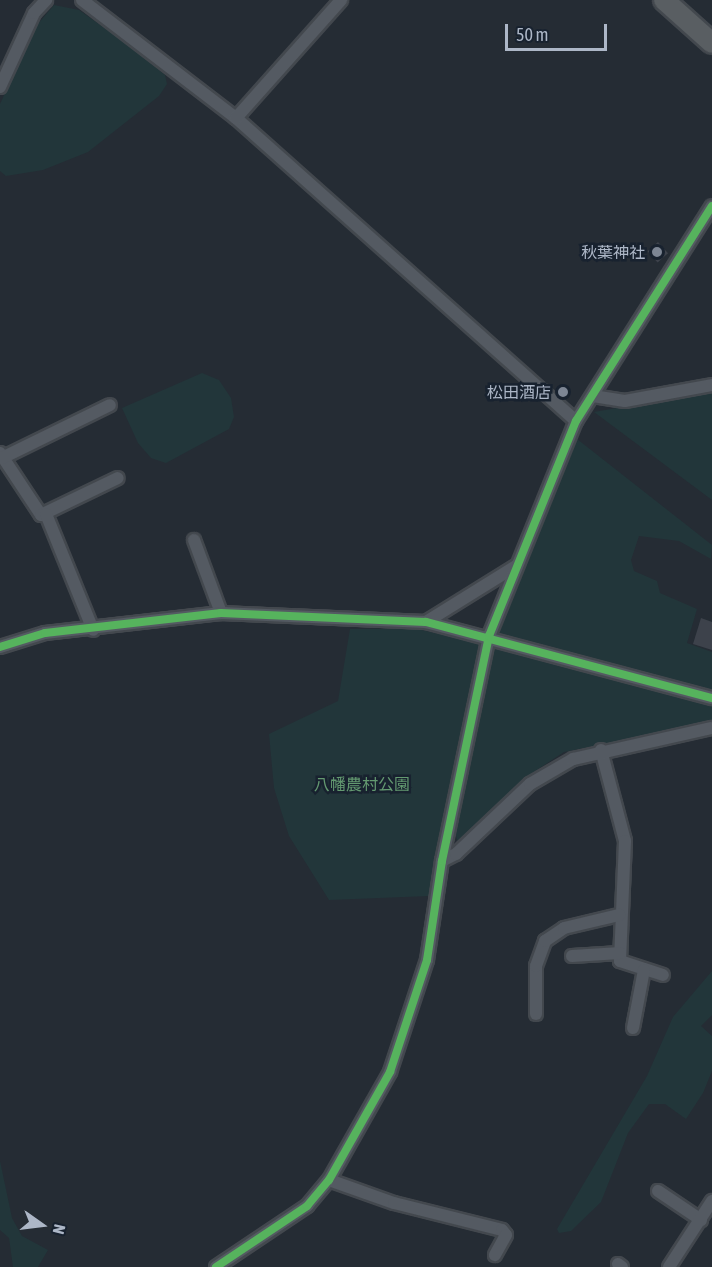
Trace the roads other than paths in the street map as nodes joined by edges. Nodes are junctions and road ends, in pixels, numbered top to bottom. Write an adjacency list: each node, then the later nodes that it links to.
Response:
1 (46, 0): 7 (street)
2 (73, 0): 5 (street)
3 (341, 0): 8 (street)
4 (664, 0): 6 (highway)
5 (84, 2): 8 (street)
6 (712, 43)
7 (0, 87)
8 (236, 118): 13 (street)
9 (712, 206): 11 (street)
10 (712, 385): 11 (street)
11 (593, 396): 13 (street)
12 (110, 405): 14 (street)
13 (576, 421): 18 (street)
14 (1, 455): 16 (street)
15 (118, 478): 16 (street)
16 (46, 514): 21 (street)
17 (194, 540): 19 (street)
18 (516, 566): 20 (street); 22 (street)
19 (220, 613): 20 (street); 21 (street)
20 (426, 622): 22 (street)
21 (93, 630): 23 (street)
22 (489, 636): 24 (street); 27 (street)
23 (0, 647)
24 (712, 698)
25 (712, 728): 26 (street)
26 (601, 750): 27 (street); 28 (street)
27 (442, 861): 35 (street)
28 (619, 915): 29 (street); 33 (street)
29 (620, 953): 30 (street); 31 (street)
30 (572, 956)
31 (644, 970): 32 (street); 34 (street)
32 (663, 975)
33 (536, 1014)
34 (633, 1028)
35 (329, 1180): 39 (street); 40 (street)
36 (658, 1191): 38 (street)
37 (712, 1201): 38 (street)
38 (701, 1220): 41 (street)
39 (495, 1255)
40 (216, 1267)
41 (669, 1267)

